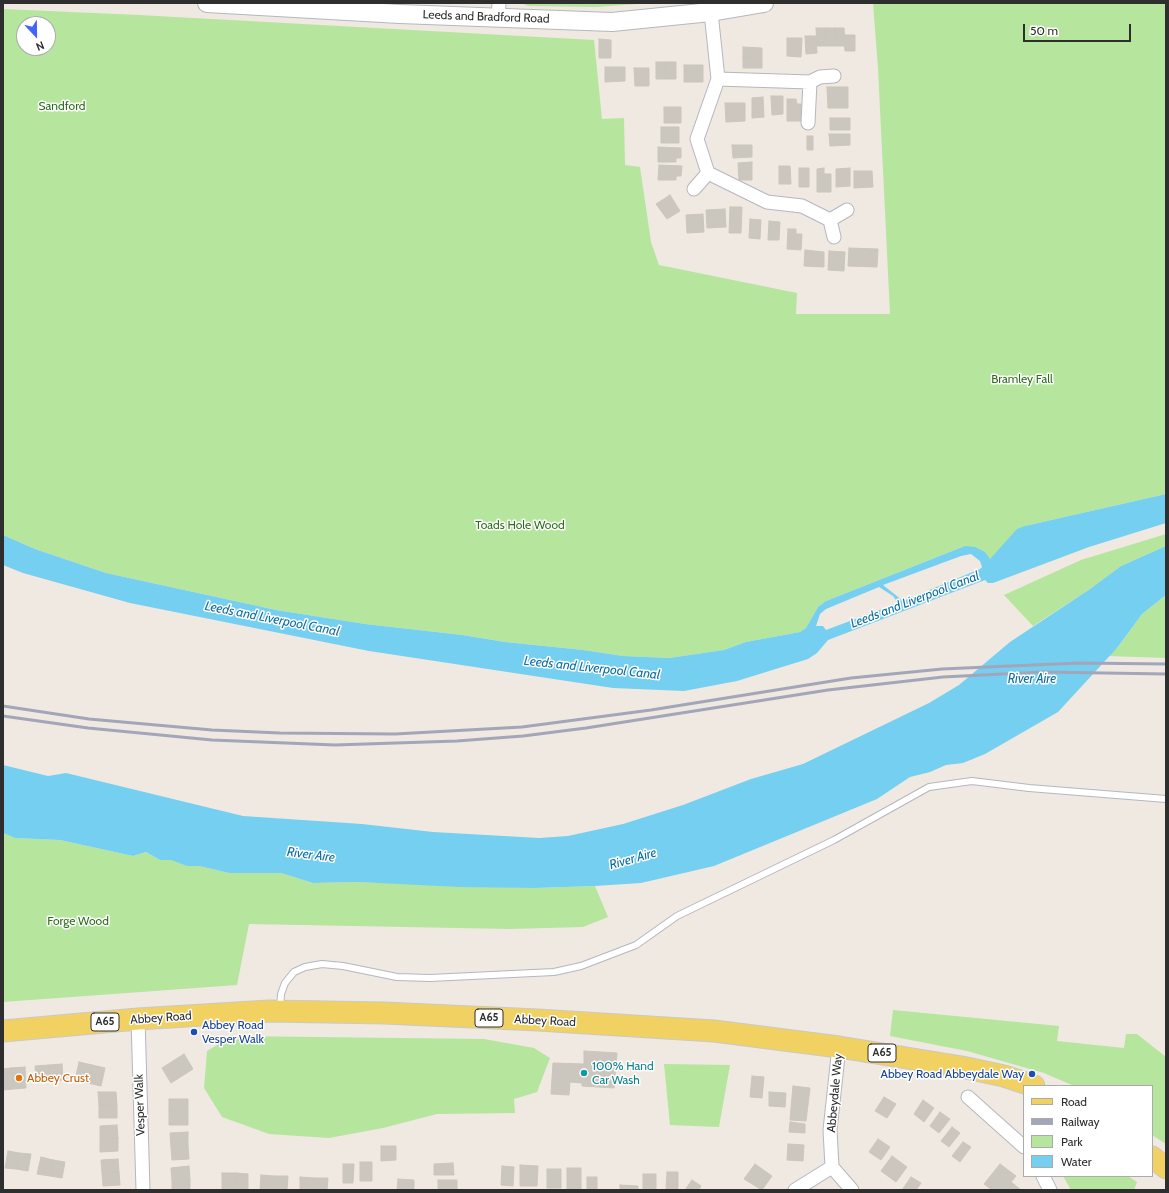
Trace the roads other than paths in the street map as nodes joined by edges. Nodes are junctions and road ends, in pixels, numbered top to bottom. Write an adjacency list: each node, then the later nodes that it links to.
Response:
1 (208, 3): 3 (main road, Leeds and Bradford Road)
2 (764, 3): 4 (main road, Leeds and Bradford Road)
3 (498, 10): 4 (main road, Leeds and Bradford Road)
4 (711, 12): 6 (street)
5 (834, 76): 7 (street)
6 (718, 79): 7 (street); 9 (street)
7 (810, 82): 8 (street)
8 (808, 123)
9 (708, 173): 10 (street); 12 (street)
10 (694, 189)
11 (847, 210): 12 (street)
12 (830, 220): 13 (street)
13 (834, 237)
14 (1166, 799): 15 (lane)
15 (280, 1011): 16 (main road, Abbey Road / A65); 18 (main road, Abbey Road / A65)
16 (138, 1019): 17 (main road, Abbey Road / A65); 26 (street, Vesper Walk)
17 (3, 1031)
18 (839, 1047): 19 (main road, Abbey Road / A65); 23 (street, Abbeydale Way)
19 (1031, 1085)
20 (968, 1096): 21 (street)
21 (1023, 1146)
22 (1153, 1158): 24 (main road)
23 (832, 1167): 27 (street); 28 (street)
24 (1166, 1168)
25 (1044, 1177): 29 (street)
26 (143, 1190)
27 (795, 1190)
28 (852, 1190)
29 (1050, 1190)

